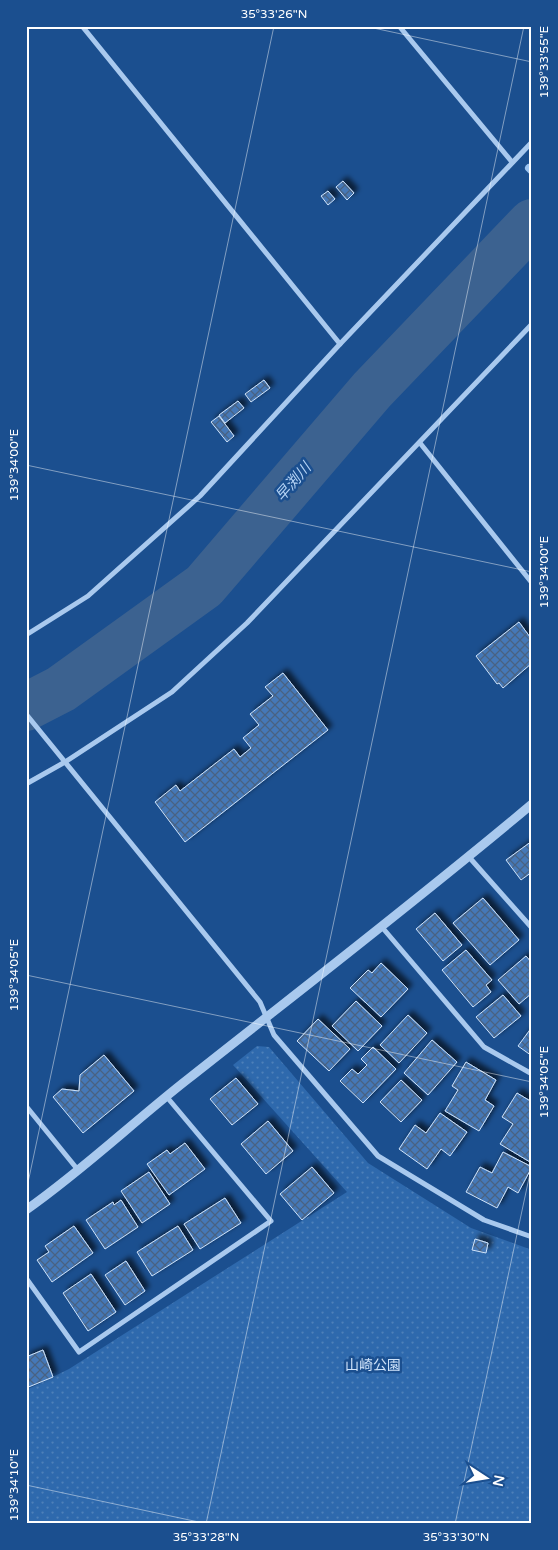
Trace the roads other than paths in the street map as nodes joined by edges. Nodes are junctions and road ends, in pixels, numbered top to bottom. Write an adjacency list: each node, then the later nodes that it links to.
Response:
1 (82, 26): 6 (street)
2 (399, 26): 4 (street)
3 (532, 142): 4 (street)
4 (512, 162): 6 (street)
5 (532, 324): 7 (street)
6 (340, 344): 9 (street)
7 (420, 443): 8 (street); 11 (street)
8 (532, 583)
9 (26, 635)
10 (26, 714): 11 (street)
11 (64, 762): 12 (street); 17 (street)
12 (26, 784)
13 (532, 804): 14 (street)
14 (469, 857): 15 (street); 16 (street)
15 (381, 926): 17 (street); 18 (street)
16 (532, 928)
17 (266, 1017): 19 (street); 23 (street)
18 (532, 1074)
19 (166, 1096): 21 (street); 24 (street)
20 (26, 1106): 21 (street)
21 (78, 1170): 22 (street)
22 (26, 1210)
23 (532, 1237)
24 (26, 1278)

